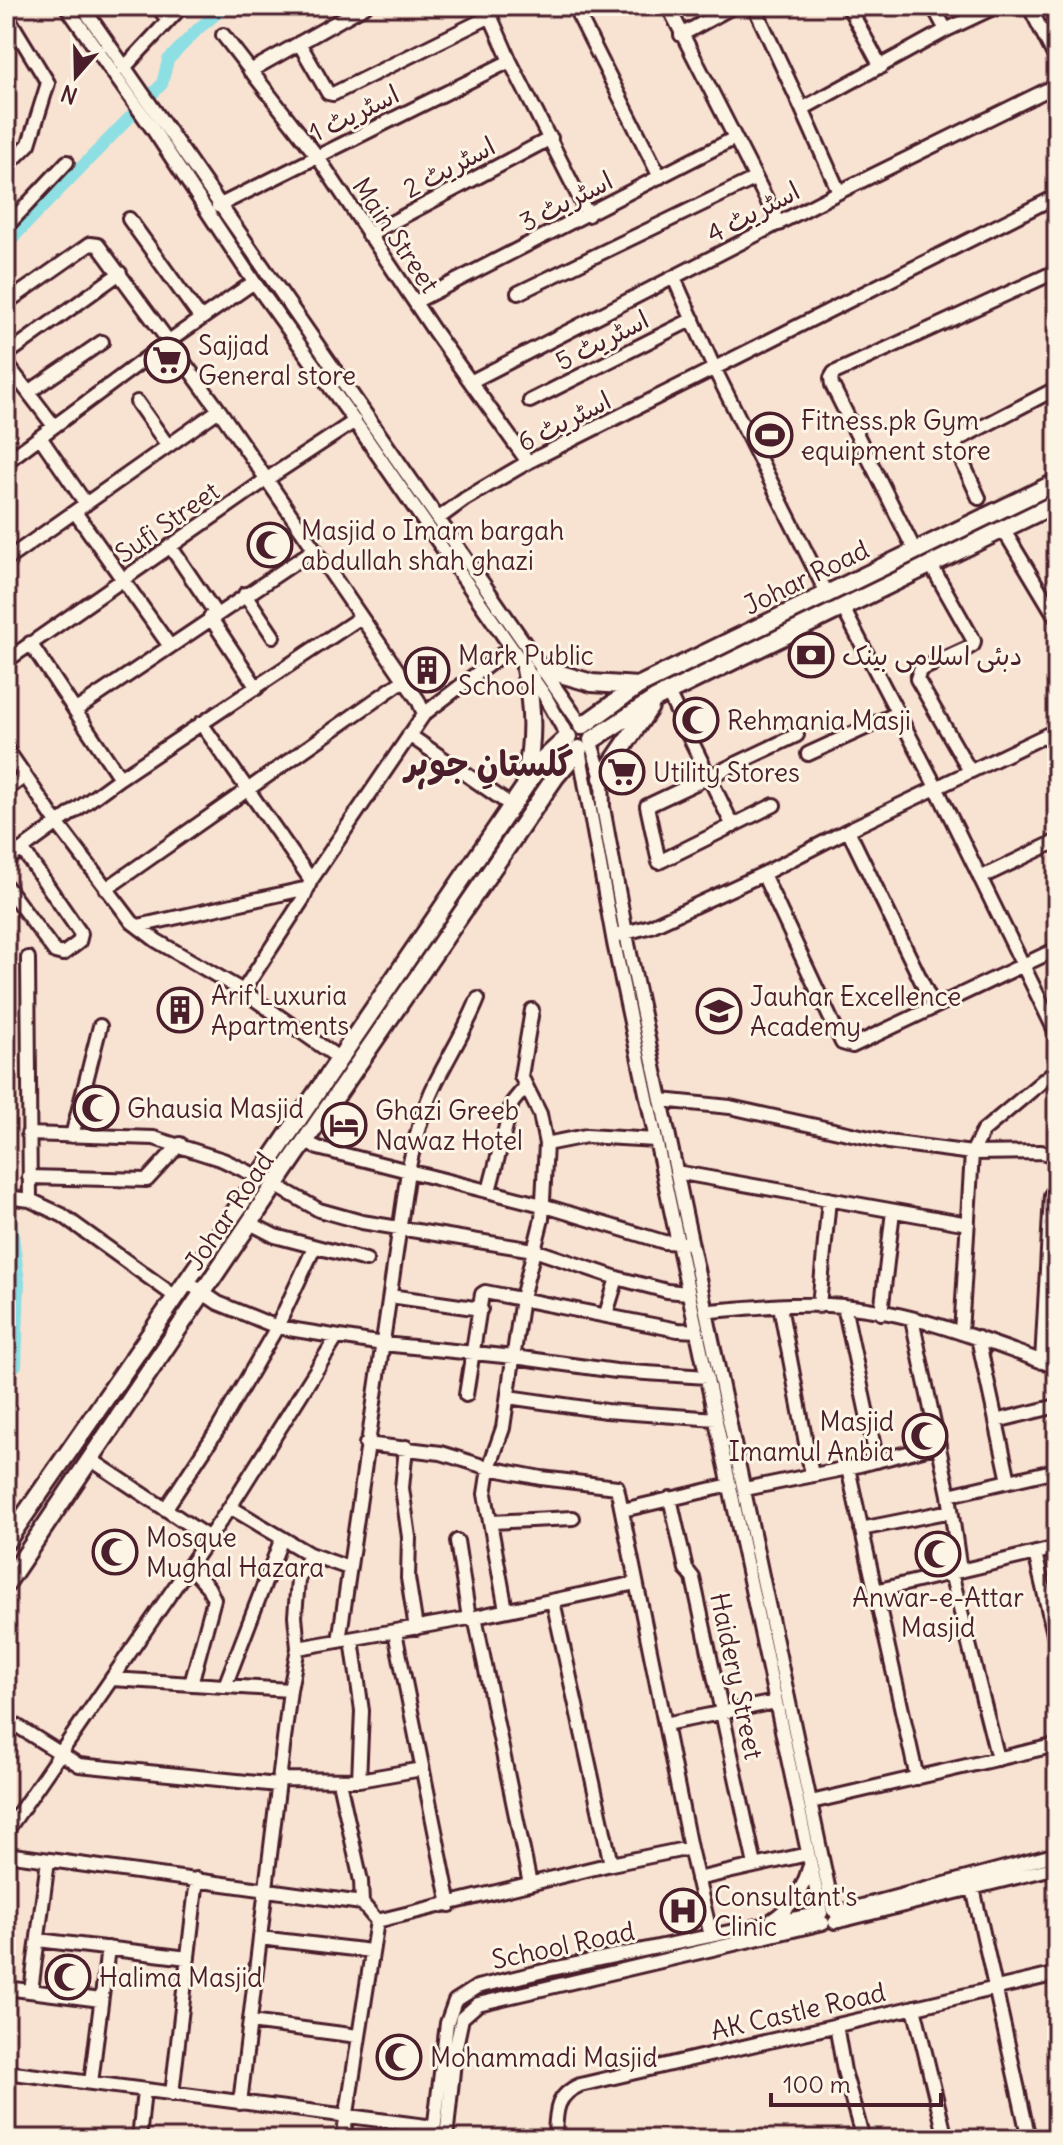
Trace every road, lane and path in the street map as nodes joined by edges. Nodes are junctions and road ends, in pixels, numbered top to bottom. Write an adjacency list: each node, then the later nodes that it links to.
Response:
1 (66, 6): 25 (street)
2 (82, 6): 25 (street)
3 (157, 6): 16 (street)
4 (182, 6): 16 (street)
5 (365, 6): 20 (street)
6 (574, 6): 34 (street)
7 (668, 6): 19 (street)
8 (733, 6): 19 (street)
9 (754, 6): 27 (street)
10 (848, 6): 23 (street)
11 (933, 6): 17 (street)
12 (997, 6): 17 (street)
13 (1029, 6): 22 (street)
14 (488, 11): 20 (street); 21 (street)
15 (6, 14): 33 (street)
16 (168, 20): 25 (street)
17 (946, 30): 23 (street)
18 (223, 35): 24 (street, Main Street)
19 (681, 35): 30 (street)
20 (299, 43): 24 (street)
21 (510, 61): 29 (street); 31 (street, اسٹریٹ 1)
22 (1057, 61)
23 (881, 67): 27 (street)
24 (250, 71): 31 (street, Main Street)
25 (125, 77): 28 (street)
26 (1057, 85): 36 (street, اسٹریٹ 4)
27 (802, 109): 36 (street)
28 (157, 124): 38 (street); 45 (street)
29 (551, 138): 39 (street); 43 (street, اسٹریٹ 2)
30 (735, 138): 34 (street, اسٹریٹ 3); 35 (street)
31 (317, 156): 38 (street, اسٹریٹ 1); 43 (street, Main Street)
32 (67, 162): 42 (street)
33 (6, 167)
34 (660, 177): 39 (street, اسٹریٹ 3)
35 (754, 179): 41 (street); 50 (street)
36 (839, 192): 41 (street, اسٹریٹ 4)
37 (1057, 196): 59 (street, اسٹریٹ 6)
38 (218, 206): 44 (street)
39 (588, 215): 51 (street, اسٹریٹ 3)
40 (129, 219): 53 (street)
41 (779, 224): 48 (street, اسٹریٹ 4)
42 (6, 227)
43 (368, 235): 51 (street, Main Street)
44 (257, 261): 45 (street); 78 (street)
45 (246, 269): 49 (street)
46 (1057, 271): 82 (street)
47 (120, 273): 52 (street); 55 (street); 57 (street)
48 (674, 278): 54 (street); 60 (street, اسٹریٹ 4)
49 (254, 282): 53 (street); 66 (street)
50 (518, 293)
51 (415, 302): 60 (street, Main Street)
52 (6, 303)
53 (201, 319): 55 (street)
54 (693, 319): 59 (street); 63 (street, اسٹریٹ 5)
55 (169, 341): 65 (street); 67 (street)
56 (102, 342): 62 (street)
57 (6, 355)
58 (6, 363): 62 (street)
59 (715, 370): 71 (street, اسٹریٹ 6); 87 (street)
60 (472, 381): 71 (street, Main Street)
61 (1057, 388): 74 (street)
62 (29, 392): 67 (street)
63 (530, 401)
64 (137, 402): 69 (street)
65 (219, 410): 69 (street); 72 (street)
66 (355, 421): 72 (street, Sufi Street); 97 (street)
67 (54, 426): 68 (street)
68 (40, 437): 70 (street); 76 (street)
69 (168, 446): 76 (street)
70 (7, 460)
71 (528, 462): 78 (street, اسٹریٹ 6)
72 (267, 479): 80 (street, Sufi Street); 81 (street)
73 (1057, 482): 82 (main road, Johar Road)
74 (979, 498)
75 (1057, 503): 79 (main road, Johar Road)
76 (86, 504): 77 (street)
77 (75, 512): 83 (street); 85 (street)
78 (439, 518): 100 (street)
79 (1003, 529): 84 (main road, Johar Road); 89 (street)
80 (170, 546): 85 (street, Sufi Street); 91 (street)
81 (315, 549): 88 (street); 92 (street)
82 (915, 551): 87 (main road, Johar Road)
83 (6, 560)
84 (931, 565): 90 (main road, Johar Road); 115 (street)
85 (123, 579): 95 (street, Sufi Street); 96 (street)
86 (1057, 590): 89 (street)
87 (826, 592): 102 (main road, Johar Road)
88 (245, 594): 91 (street); 94 (street)
89 (1044, 597): 93 (street)
90 (843, 608): 104 (main road, Johar Road); 106 (street)
91 (213, 615): 96 (street); 103 (street)
92 (361, 617): 101 (street); 103 (street)
93 (1057, 619)
94 (273, 636)
95 (30, 643): 98 (street, Sufi Street); 105 (street)
96 (169, 645): 105 (street)
97 (510, 648): 99 (street); 107 (street)
98 (6, 661)
99 (525, 669): 112 (street); 121 (main road)
100 (543, 669): 102 (main road); 112 (street)
101 (404, 680): 107 (street); 123 (street)
102 (638, 686): 112 (main road, Johar Road)
103 (257, 688): 108 (street)
104 (662, 696): 112 (main road, Johar Road); 117 (street); 119 (main road)
105 (76, 710): 118 (street)
106 (898, 713): 114 (street); 120 (street)
107 (424, 714): 110 (street)
108 (201, 723): 118 (street); 123 (street)
109 (1057, 730): 115 (street)
110 (409, 735): 125 (street); 134 (street)
111 (797, 735): 117 (street)
112 (582, 739): 119 (street); 121 (main road, Johar Road); 139 (street); 156 (main road, Johar Road)
113 (6, 748): 116 (street)
114 (808, 754)
115 (970, 771): 120 (street)
116 (25, 776): 122 (street); 126 (street)
117 (708, 777): 127 (street); 127 (street)
118 (120, 778): 126 (street)
119 (602, 778): 138 (street)
120 (936, 787): 128 (street); 133 (street)
121 (523, 789): 125 (main road, Johar Road)
122 (6, 790)
123 (247, 791): 134 (street); 136 (street)
124 (774, 805): 127 (street)
125 (512, 806): 149 (main road, Johar Road)
126 (57, 823): 130 (street); 136 (street)
127 (733, 826)
128 (848, 830): 132 (street); 145 (street)
129 (1057, 841): 133 (street)
130 (22, 849): 131 (street); 135 (street)
131 (6, 861)
132 (763, 874): 138 (street); 145 (street)
133 (980, 878): 142 (street)
134 (310, 884): 137 (street); 143 (street)
135 (6, 886)
136 (106, 889): 137 (street)
137 (138, 926): 143 (street)
138 (626, 934): 139 (street); 152 (street)
139 (612, 936): 155 (street)
140 (1057, 949): 142 (street)
141 (28, 958): 153 (street)
142 (1023, 965): 145 (street); 148 (street)
143 (243, 991): 149 (street)
144 (478, 999): 161 (street)
145 (934, 1007)
146 (532, 1010): 151 (street)
147 (100, 1026): 154 (street)
148 (1057, 1035)
149 (340, 1059): 164 (main road, Johar Road)
150 (1057, 1069): 159 (street)
151 (526, 1086): 158 (street); 166 (street)
152 (661, 1100): 159 (street); 162 (street)
153 (28, 1134): 154 (street); 163 (street)
154 (72, 1136): 157 (street)
155 (656, 1140): 158 (street); 175 (street)
156 (305, 1142): 161 (street); 165 (main road, Johar Road)
157 (180, 1144): 163 (street); 164 (street)
158 (546, 1144): 170 (street)
159 (972, 1153): 160 (street); 173 (street)
160 (1057, 1156)
161 (408, 1171): 166 (street); 174 (street)
162 (676, 1172): 169 (street); 175 (street)
163 (29, 1177): 168 (street)
164 (259, 1177): 181 (main road, Johar Road)
165 (275, 1185): 172 (main road, Johar Road); 174 (street)
166 (489, 1191): 170 (street)
167 (1051, 1195): 179 (street)
168 (18, 1198): 185 (street)
169 (829, 1199): 171 (street); 188 (street)
170 (542, 1205): 175 (street); 177 (street)
171 (893, 1211): 173 (street); 192 (street)
172 (250, 1223): 176 (street); 182 (main road, Johar Road)
173 (968, 1224): 197 (street)
174 (400, 1227): 177 (street); 184 (street)
175 (684, 1242): 183 (street); 191 (street)
176 (314, 1248): 178 (street); 195 (street)
177 (534, 1250): 180 (street); 186 (street)
178 (366, 1260)
179 (1052, 1270): 203 (street)
180 (617, 1278): 183 (street); 193 (street)
181 (187, 1282): 182 (street); 185 (main road, Johar Road)
182 (203, 1292): 195 (street); 214 (main road, Johar Road)
183 (688, 1293): 196 (street)
184 (390, 1296): 190 (street); 200 (street)
185 (176, 1297): 235 (main road, Johar Road)
186 (522, 1298): 190 (street); 193 (street); 202 (street)
187 (780, 1306): 188 (street); 191 (street); 219 (street)
188 (819, 1306): 189 (street)
189 (844, 1306): 192 (street); 215 (street)
190 (481, 1309): 201 (street)
191 (708, 1311): 222 (street)
192 (881, 1313): 194 (street)
193 (606, 1314): 196 (street)
194 (912, 1319): 197 (street); 212 (street)
195 (277, 1327): 198 (street); 226 (street)
196 (697, 1331): 205 (street)
197 (961, 1333): 199 (street)
198 (337, 1337): 200 (street); 225 (street)
199 (978, 1338): 203 (street); 210 (street)
200 (383, 1344): 201 (street); 211 (street)
201 (473, 1353): 202 (street); 206 (street)
202 (514, 1357): 205 (street); 207 (street)
203 (1042, 1362): 204 (street)
204 (1057, 1367)
205 (707, 1377): 209 (street)
206 (466, 1395)
207 (508, 1397): 209 (street); 216 (street)
208 (1057, 1406): 210 (street)
209 (716, 1419): 221 (street)
210 (996, 1421): 220 (street)
211 (366, 1444): 213 (street); 240 (street)
212 (939, 1445): 215 (street); 223 (street)
213 (406, 1447): 216 (street); 248 (street)
214 (90, 1459): 226 (street); 243 (main road, Johar Road)
215 (877, 1461): 217 (street)
216 (489, 1468): 227 (street); 230 (street)
217 (848, 1468): 219 (street); 231 (street)
218 (1057, 1470): 220 (street)
219 (812, 1475): 222 (street)
220 (1009, 1481): 223 (street)
221 (730, 1485): 224 (street); 257 (street)
222 (745, 1489): 269 (street)
223 (949, 1495): 228 (street)
224 (670, 1498): 227 (street); 258 (street, Haidery Street)
225 (230, 1507): 232 (street); 233 (street)
226 (166, 1508): 232 (street)
227 (623, 1510): 242 (street)
228 (951, 1511): 231 (street); 241 (street)
229 (573, 1518): 230 (street)
230 (491, 1522): 246 (street)
231 (861, 1529): 244 (street)
232 (209, 1538): 239 (street)
233 (282, 1538): 238 (street); 255 (street)
234 (457, 1541): 247 (street)
235 (6, 1542)
236 (1057, 1548): 237 (street)
237 (1035, 1553): 241 (street); 251 (street)
238 (309, 1554): 240 (street); 252 (street)
239 (189, 1566): 253 (street); 254 (street)
240 (349, 1568): 250 (street)
241 (956, 1572): 244 (street); 263 (street)
242 (636, 1583): 245 (street); 260 (street)
243 (6, 1584)
244 (875, 1591): 265 (street)
245 (553, 1601): 246 (street); 276 (street)
246 (506, 1610): 247 (street)
247 (472, 1617): 248 (street); 281 (street)
248 (416, 1628): 249 (street)
249 (395, 1632): 250 (street); 264 (street)
250 (346, 1640): 252 (street); 266 (street)
251 (1057, 1647)
252 (298, 1648): 256 (street)
253 (112, 1679): 254 (street); 262 (street)
254 (191, 1684): 255 (street)
255 (225, 1686): 256 (street)
256 (290, 1690): 268 (street)
257 (775, 1702): 258 (street); 275 (street)
258 (723, 1713): 260 (street); 277 (street, Haidery Street)
259 (6, 1719): 262 (street)
260 (665, 1724): 271 (street)
261 (1057, 1745): 263 (street)
262 (60, 1754): 268 (street); 270 (street)
263 (998, 1759): 265 (street)
264 (422, 1769): 266 (street); 285 (street)
265 (917, 1778): 269 (street)
266 (359, 1780): 267 (street)
267 (339, 1781): 268 (street); 284 (street)
268 (278, 1782): 283 (street)
269 (811, 1802): 286 (street)
270 (6, 1832)
271 (690, 1848): 276 (street); 280 (street)
272 (6, 1854): 274 (street)
273 (1057, 1854): 286 (street, School Road)
274 (48, 1860): 279 (street); 292 (street)
275 (809, 1860): 277 (street); 286 (street); 288 (street)
276 (611, 1864): 281 (street)
277 (755, 1865): 280 (street)
278 (1057, 1867): 282 (street, School Road)
279 (197, 1879): 283 (street); 296 (street)
280 (697, 1879): 290 (street)
281 (530, 1884): 285 (street)
282 (973, 1888): 286 (street, School Road); 299 (street)
283 (265, 1889): 284 (street); 291 (street)
284 (362, 1903): 287 (street)
285 (450, 1905): 287 (street)
286 (830, 1916): 288 (street, School Road); 293 (street, School Road)
287 (377, 1921): 295 (street)
288 (766, 1924): 289 (street, School Road)
289 (744, 1928): 290 (street, School Road); 293 (street)
290 (711, 1936): 306 (street, School Road)
291 (260, 1938): 295 (street); 303 (street)
292 (38, 1940): 294 (street); 300 (street)
293 (747, 1943): 306 (street, School Road)
294 (108, 1948): 296 (street); 301 (street)
295 (371, 1951): 305 (street)
296 (188, 1958): 310 (street)
297 (1057, 1974): 299 (street, AK Castle Road)
298 (6, 1988): 300 (street)
299 (994, 1988): 302 (street, AK Castle Road); 320 (street)
300 (31, 1991): 301 (street)
301 (101, 2000): 308 (street)
302 (914, 2007): 304 (street, AK Castle Road); 319 (street)
303 (250, 2022): 305 (street); 311 (street)
304 (836, 2025): 317 (street, AK Castle Road); 318 (street)
305 (358, 2036): 312 (street)
306 (447, 2067): 313 (street, School Road); 316 (street, School Road)
307 (6, 2072): 308 (street)
308 (91, 2083): 309 (street)
309 (144, 2090): 310 (street); 314 (street)
310 (172, 2094): 311 (street)
311 (240, 2103): 312 (street)
312 (346, 2116): 313 (street); 315 (street)
313 (433, 2133)
314 (139, 2139)
315 (343, 2139)
316 (446, 2139)
317 (555, 2139)
318 (863, 2139)
319 (946, 2139)
320 (1029, 2139)

